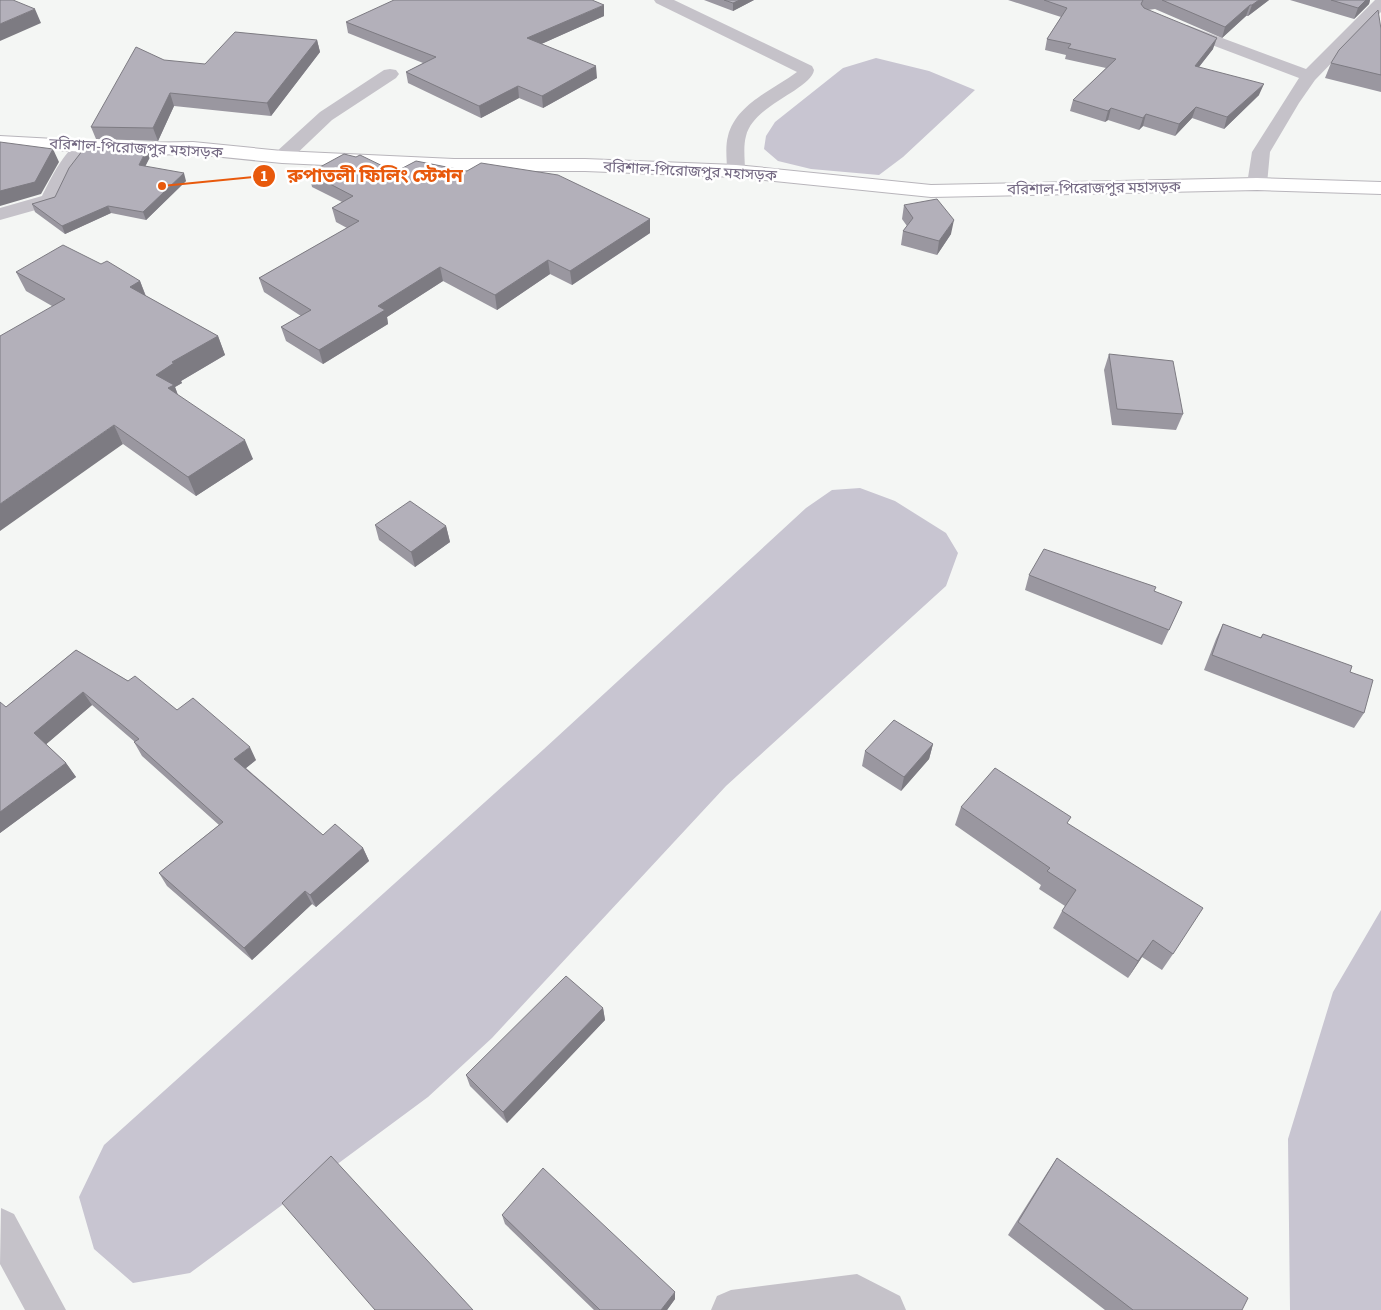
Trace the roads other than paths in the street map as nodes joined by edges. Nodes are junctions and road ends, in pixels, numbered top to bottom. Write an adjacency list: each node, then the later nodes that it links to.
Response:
1 (662, 0): 9 (street)
2 (1381, 3): 5 (street)
3 (1166, 22): 5 (street)
4 (390, 74): 8 (street)
5 (1309, 76): 10 (street)
6 (0, 141): 7 (highway, বরিশাল-পিরোজপুর মহাসড়ক)
7 (85, 145): 8 (highway, বরিশাল-পিরোজপুর মহাসড়ক); 12 (street)
8 (282, 157): 9 (highway, বরিশাল-পিরোজপুর মহাসড়ক)
9 (736, 171): 10 (highway, বরিশাল-পিরোজপুর মহাসড়ক)
10 (1257, 184): 11 (highway, বরিশাল-পিরোজপুর মহাসড়ক)
11 (1381, 188)
12 (0, 214)
13 (1, 1227): 14 (street)
14 (46, 1310)
15 (731, 1310): 16 (street)
16 (886, 1310)

